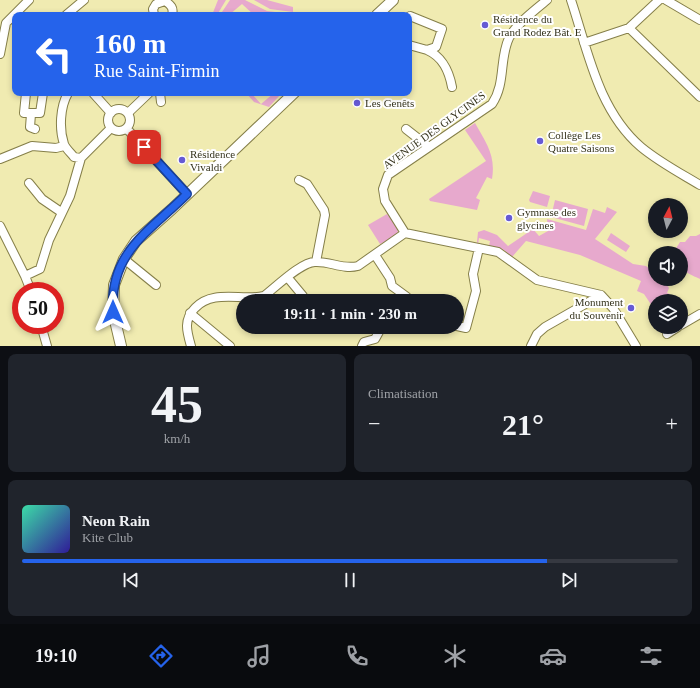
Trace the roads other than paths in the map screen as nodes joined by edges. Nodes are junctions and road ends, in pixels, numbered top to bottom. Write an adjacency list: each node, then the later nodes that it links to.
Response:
1 (84, 0): 11 (street)
2 (393, 0): 14 (main road)
3 (547, 0): 41 (street, AVENUE DES GLYCINES)
4 (570, 0): 19 (street)
5 (659, 0): 18 (street)
6 (666, 0): 17 (street)
7 (27, 2): 9 (street); 10 (street)
8 (173, 2): 12 (street); 13 (street)
9 (18, 12)
10 (24, 12)
11 (70, 12)
12 (154, 12)
13 (172, 12)
14 (380, 12)
15 (412, 17): 21 (street)
16 (12, 18): 22 (street)
17 (700, 20)
18 (629, 28): 19 (street); 31 (street)
19 (584, 43): 46 (street)
20 (412, 46): 21 (street)
21 (427, 50): 23 (street)
22 (0, 54)
23 (452, 87)
24 (26, 96): 35 (street)
25 (43, 96): 35 (street)
26 (66, 96): 40 (street)
27 (97, 96): 33 (street)
28 (146, 96): 34 (street)
29 (160, 96): 32 (street)
30 (291, 96): 47 (main road)
31 (700, 97)
32 (161, 102)
33 (112, 113): 34 (street); 36 (street)
34 (128, 113): 38 (street)
35 (31, 114): 37 (street)
36 (111, 128): 38 (street); 42 (street)
37 (35, 129)
38 (127, 129): 47 (street)
39 (406, 129): 41 (street)
40 (64, 146): 42 (street); 43 (street)
41 (429, 147): 50 (street, AVENUE DES GLYCINES)
42 (81, 158): 48 (street)
43 (0, 159)
44 (299, 180): 54 (street)
45 (29, 184): 48 (street)
46 (700, 185)
47 (187, 194): 53 (main road)
48 (61, 212): 55 (street)
49 (0, 229): 55 (street)
50 (405, 233): 51 (street); 52 (street)
51 (479, 248): 61 (street); 65 (street)
52 (375, 255): 54 (street); 60 (street)
53 (124, 259): 58 (street); 69 (main road)
54 (316, 262): 56 (street)
55 (25, 276): 57 (street)
56 (288, 278): 59 (street); 62 (street)
57 (27, 282)
58 (156, 285)
59 (301, 294)
60 (403, 294)
61 (601, 294): 73 (street); 74 (street)
62 (190, 313): 70 (street); 71 (street)
63 (700, 314): 64 (street)
64 (688, 321)
65 (464, 328)
66 (44, 334): 68 (street)
67 (378, 334): 72 (street)
68 (47, 346)
69 (121, 346)
70 (192, 346)
71 (230, 346)
72 (362, 346)
73 (531, 346)
74 (636, 346)

